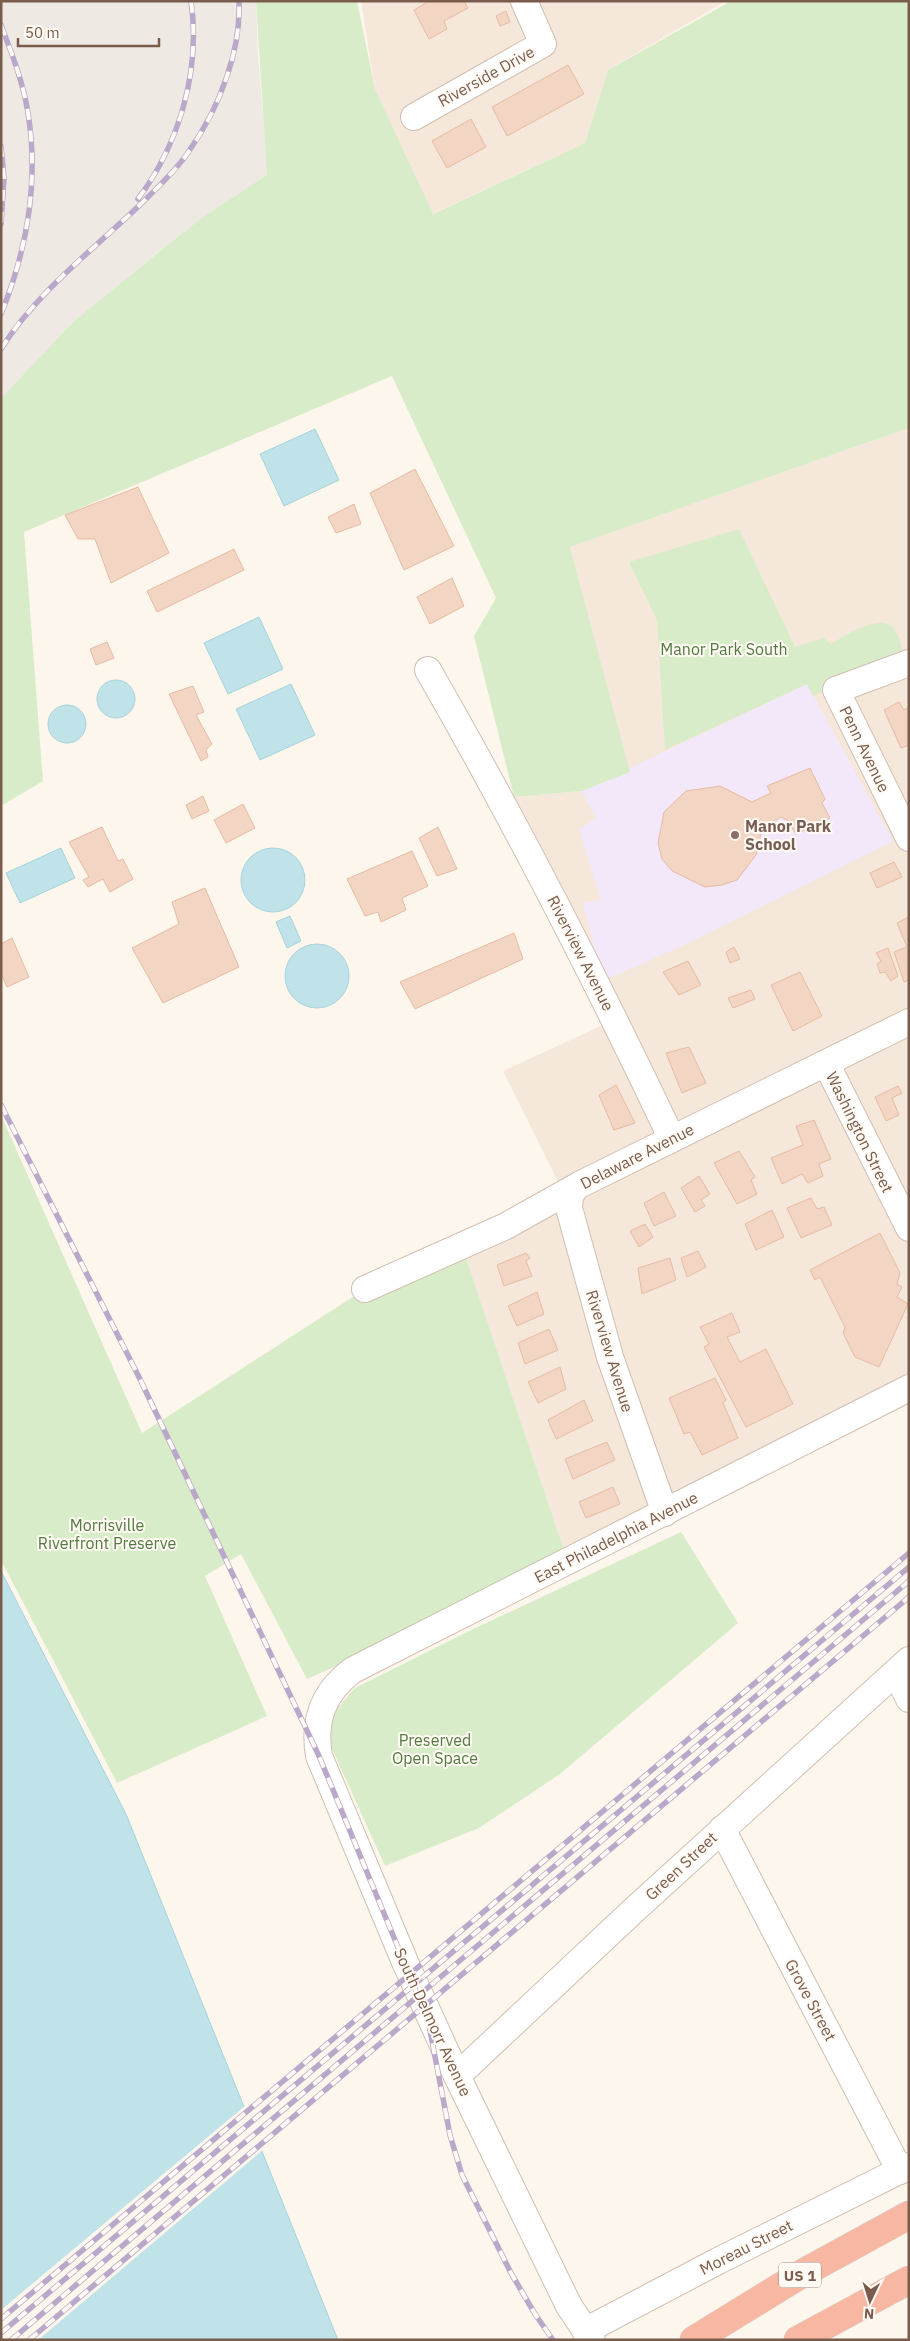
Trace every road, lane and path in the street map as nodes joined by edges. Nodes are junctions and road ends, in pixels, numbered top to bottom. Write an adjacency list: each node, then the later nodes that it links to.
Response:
1 (524, 1): 2 (street, Riverside Drive)
2 (414, 117)
3 (909, 663): 5 (street, Penn Avenue)
4 (428, 670): 8 (street, Riverview Avenue)
5 (909, 838)
6 (909, 1022): 7 (street, Delaware Avenue)
7 (826, 1063): 8 (street, Delaware Avenue); 10 (street, Washington Street)
8 (672, 1139): 9 (street, Delaware Avenue)
9 (575, 1188): 11 (street, Delaware Avenue); 13 (street, Riverview Avenue)
10 (909, 1228)
11 (365, 1289)
12 (909, 1388): 13 (street, East Philadelphia Avenue)
13 (665, 1513): 15 (street, East Philadelphia Avenue)
14 (902, 1666): 16 (street); 17 (street, Green Street)
15 (329, 1693): 18 (street, South Delmorr Avenue)
16 (909, 1699)
17 (722, 1829): 18 (street, Green Street); 19 (street, Grove Street)
18 (457, 2076): 22 (street, South Delmorr Avenue)
19 (904, 2169): 22 (street, Moreau Street)
20 (909, 2215): 23 (highway, US 1)
21 (909, 2280): 24 (highway)
22 (589, 2335)
23 (694, 2340)
24 (798, 2340)

